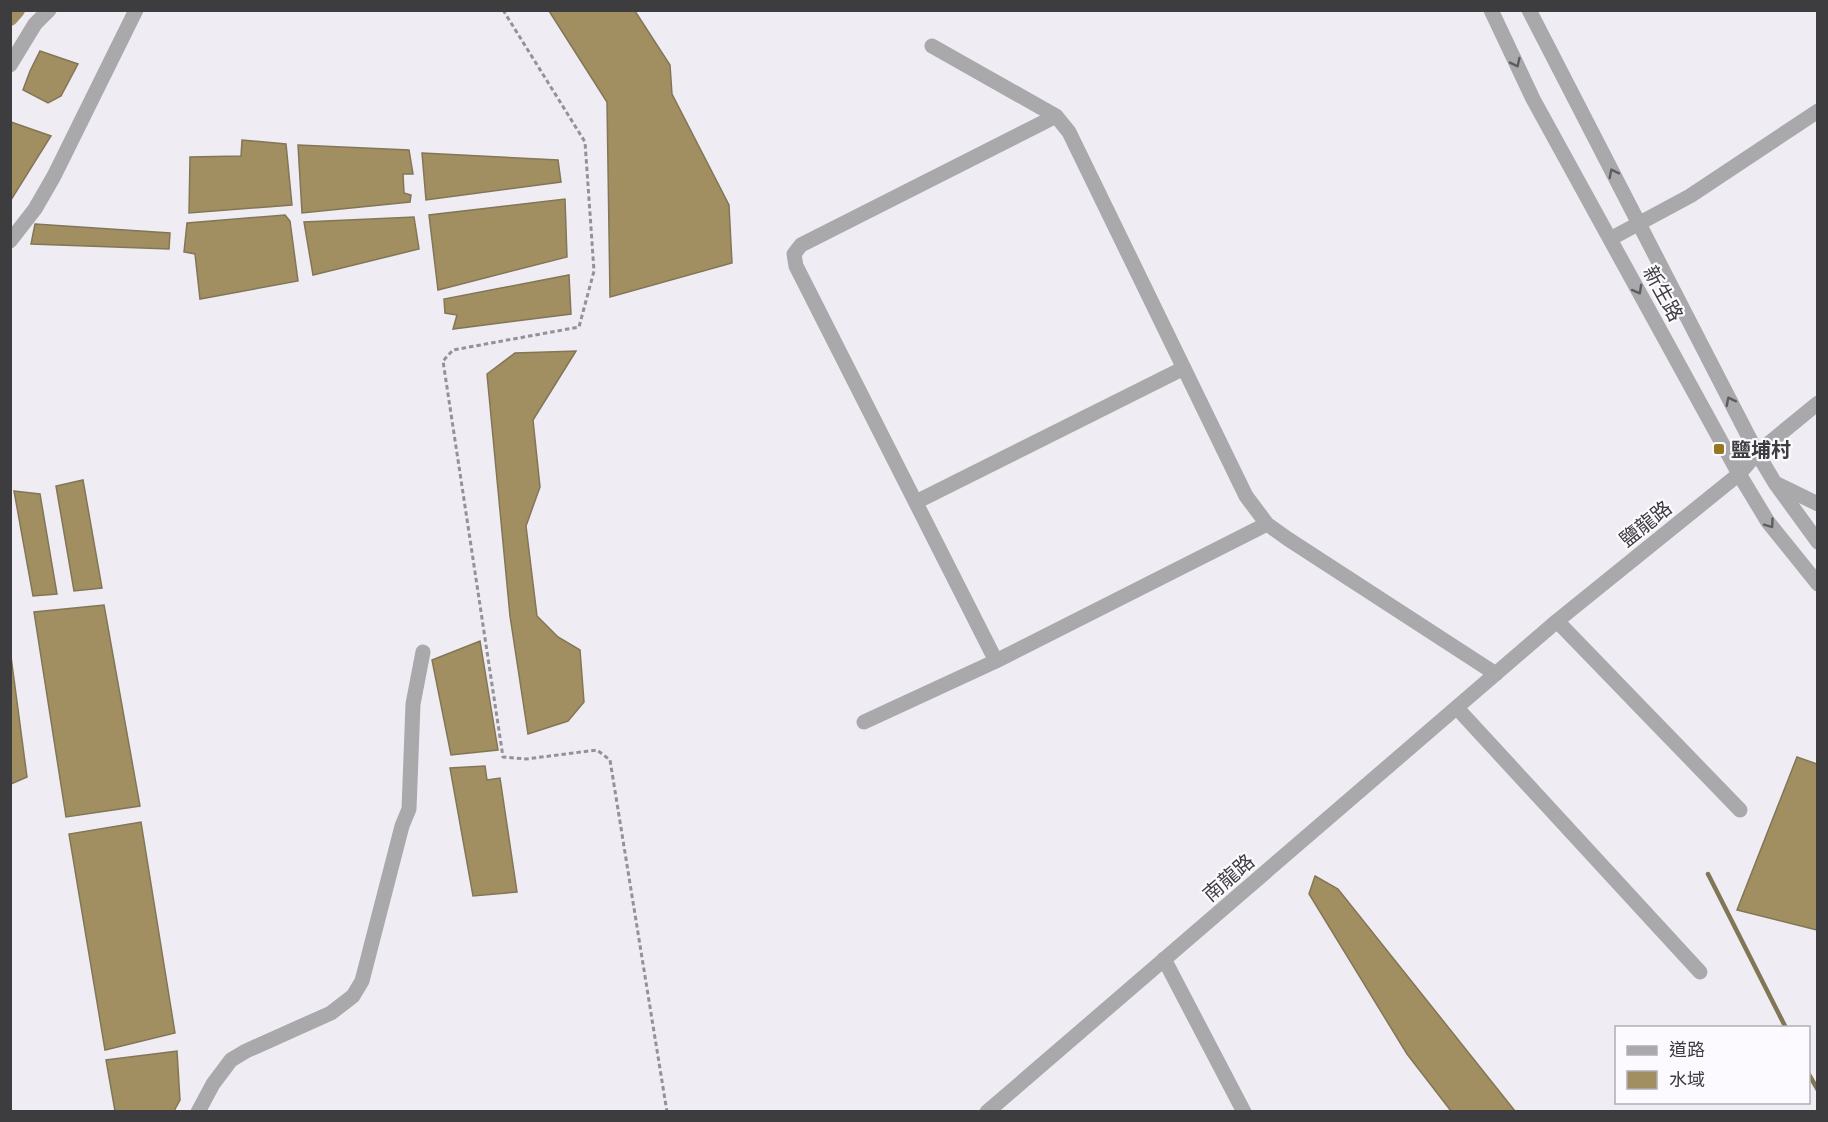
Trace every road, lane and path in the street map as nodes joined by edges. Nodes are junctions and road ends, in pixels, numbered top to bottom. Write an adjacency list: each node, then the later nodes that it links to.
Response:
1 (49, 10): 7 (street)
2 (136, 10): 12 (street)
3 (503, 10): 33 (path)
4 (1491, 10): 11 (street, 新生路, one-way to 11)
5 (1529, 10): 10 (street, 新生路, one-way to 5)
6 (932, 46): 9 (street)
7 (10, 65)
8 (1818, 111): 10 (street)
9 (1056, 116): 13 (street); 18 (street)
10 (1640, 225): 11 (street); 15 (street, 新生路, one-way to 10)
11 (1610, 239): 16 (street, 新生路, one-way to 16)
12 (10, 241)
13 (1184, 368): 18 (street); 20 (street)
14 (1818, 403): 15 (street, 鹽龍路)
15 (1757, 453): 16 (street, 鹽龍路); 17 (street, 新生路)
16 (1739, 474): 22 (street, 新生路, one-way to 22); 23 (street, 鹽龍路)
17 (1775, 483): 19 (street); 21 (street, 新生路)
18 (916, 502): 25 (street)
19 (1818, 504)
20 (1268, 524): 25 (street); 26 (street)
21 (1818, 542)
22 (1818, 584)
23 (1557, 621): 26 (street, 鹽龍路); 29 (street)
24 (423, 652): 32 (street)
25 (996, 661): 28 (street)
26 (1496, 674): 27 (street, 南龍路)
27 (1457, 708): 30 (street, 南龍路); 31 (street)
28 (864, 722)
29 (1740, 810)
30 (1164, 959): 34 (street, 南龍路); 35 (street)
31 (1700, 972)
32 (198, 1112)
33 (667, 1112)
34 (987, 1112)
35 (1244, 1112)

